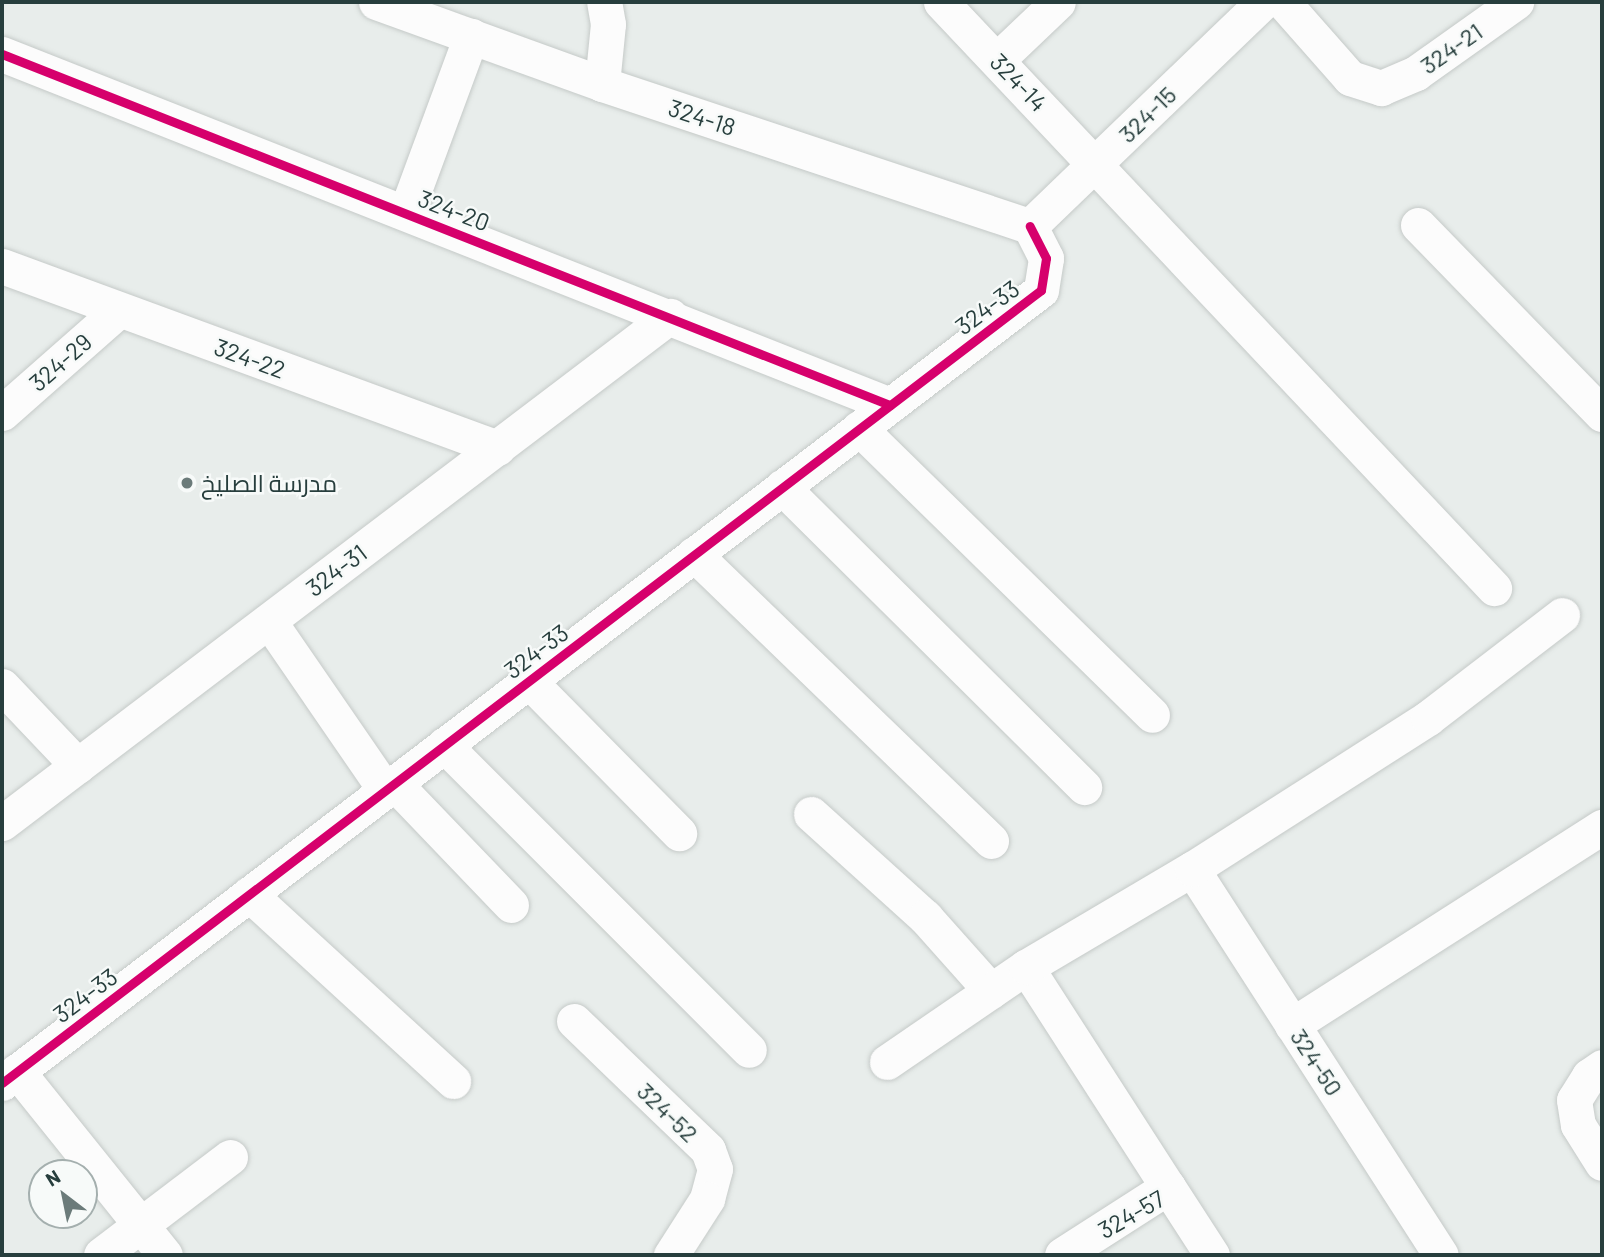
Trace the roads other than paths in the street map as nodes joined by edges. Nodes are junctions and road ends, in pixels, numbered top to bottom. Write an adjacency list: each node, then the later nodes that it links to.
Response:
1 (376, 2): 8 (street, 324-18)
2 (604, 2): 11 (street)
3 (941, 2): 10 (street, 324-14)
4 (1058, 2): 10 (street)
5 (1263, 2): 12 (street, 324-15)
6 (1283, 2): 7 (street, 324-21)
7 (1516, 2)
8 (471, 36): 11 (street, 324-18); 13 (street)
9 (2, 54): 13 (street, 324-20)
10 (997, 60): 12 (street, 324-14)
11 (602, 84): 15 (street, 324-18)
12 (1097, 162): 15 (street, 324-15); 26 (street, 324-14)
13 (406, 212): 18 (street, 324-20)
14 (1418, 225): 21 (street)
15 (1030, 226): 19 (street, 324-33)
16 (2, 266): 17 (street, 324-22)
17 (119, 310): 20 (street, 324-29); 23 (street, 324-22)
18 (670, 316): 19 (street, 324-20); 23 (street, 324-31)
19 (890, 405): 22 (street, 324-33)
20 (2, 414)
21 (1602, 414)
22 (859, 428): 24 (street, 324-33); 31 (street)
23 (498, 448): 28 (street, 324-31)
24 (782, 487): 25 (street, 324-33); 35 (street)
25 (695, 554): 29 (street, 324-33); 40 (street)
26 (1494, 587)
27 (1562, 615): 41 (street)
28 (269, 621): 33 (street, 324-31); 34 (street)
29 (529, 681): 32 (street, 324-33); 39 (street)
30 (2, 686): 33 (street)
31 (1152, 715)
32 (444, 745): 34 (street, 324-33); 48 (street)
33 (78, 766): 37 (street, 324-31)
34 (390, 787): 42 (street, 324-33); 43 (street)
35 (1084, 787)
36 (811, 814): 45 (street)
37 (2, 823)
38 (1602, 827): 47 (street)
39 (679, 833)
40 (991, 841)
41 (1192, 869): 44 (street); 47 (street, 324-50)
42 (249, 894): 51 (street, 324-33); 52 (street)
43 (511, 905)
44 (1026, 968): 45 (street); 55 (street)
45 (990, 991): 49 (street)
46 (574, 1021): 59 (street, 324-52)
47 (1292, 1025): 62 (street, 324-50)
48 (749, 1050)
49 (887, 1062)
50 (1602, 1067): 54 (street)
51 (10, 1077): 56 (street)
52 (453, 1081)
53 (230, 1157): 56 (street)
54 (1602, 1163)
55 (1168, 1187): 60 (street, 324-57); 61 (street, 324-57)
56 (140, 1224): 57 (street); 58 (street)
57 (101, 1255)
58 (165, 1255)
59 (671, 1255)
60 (1062, 1255)
61 (1212, 1255)
62 (1441, 1255)

